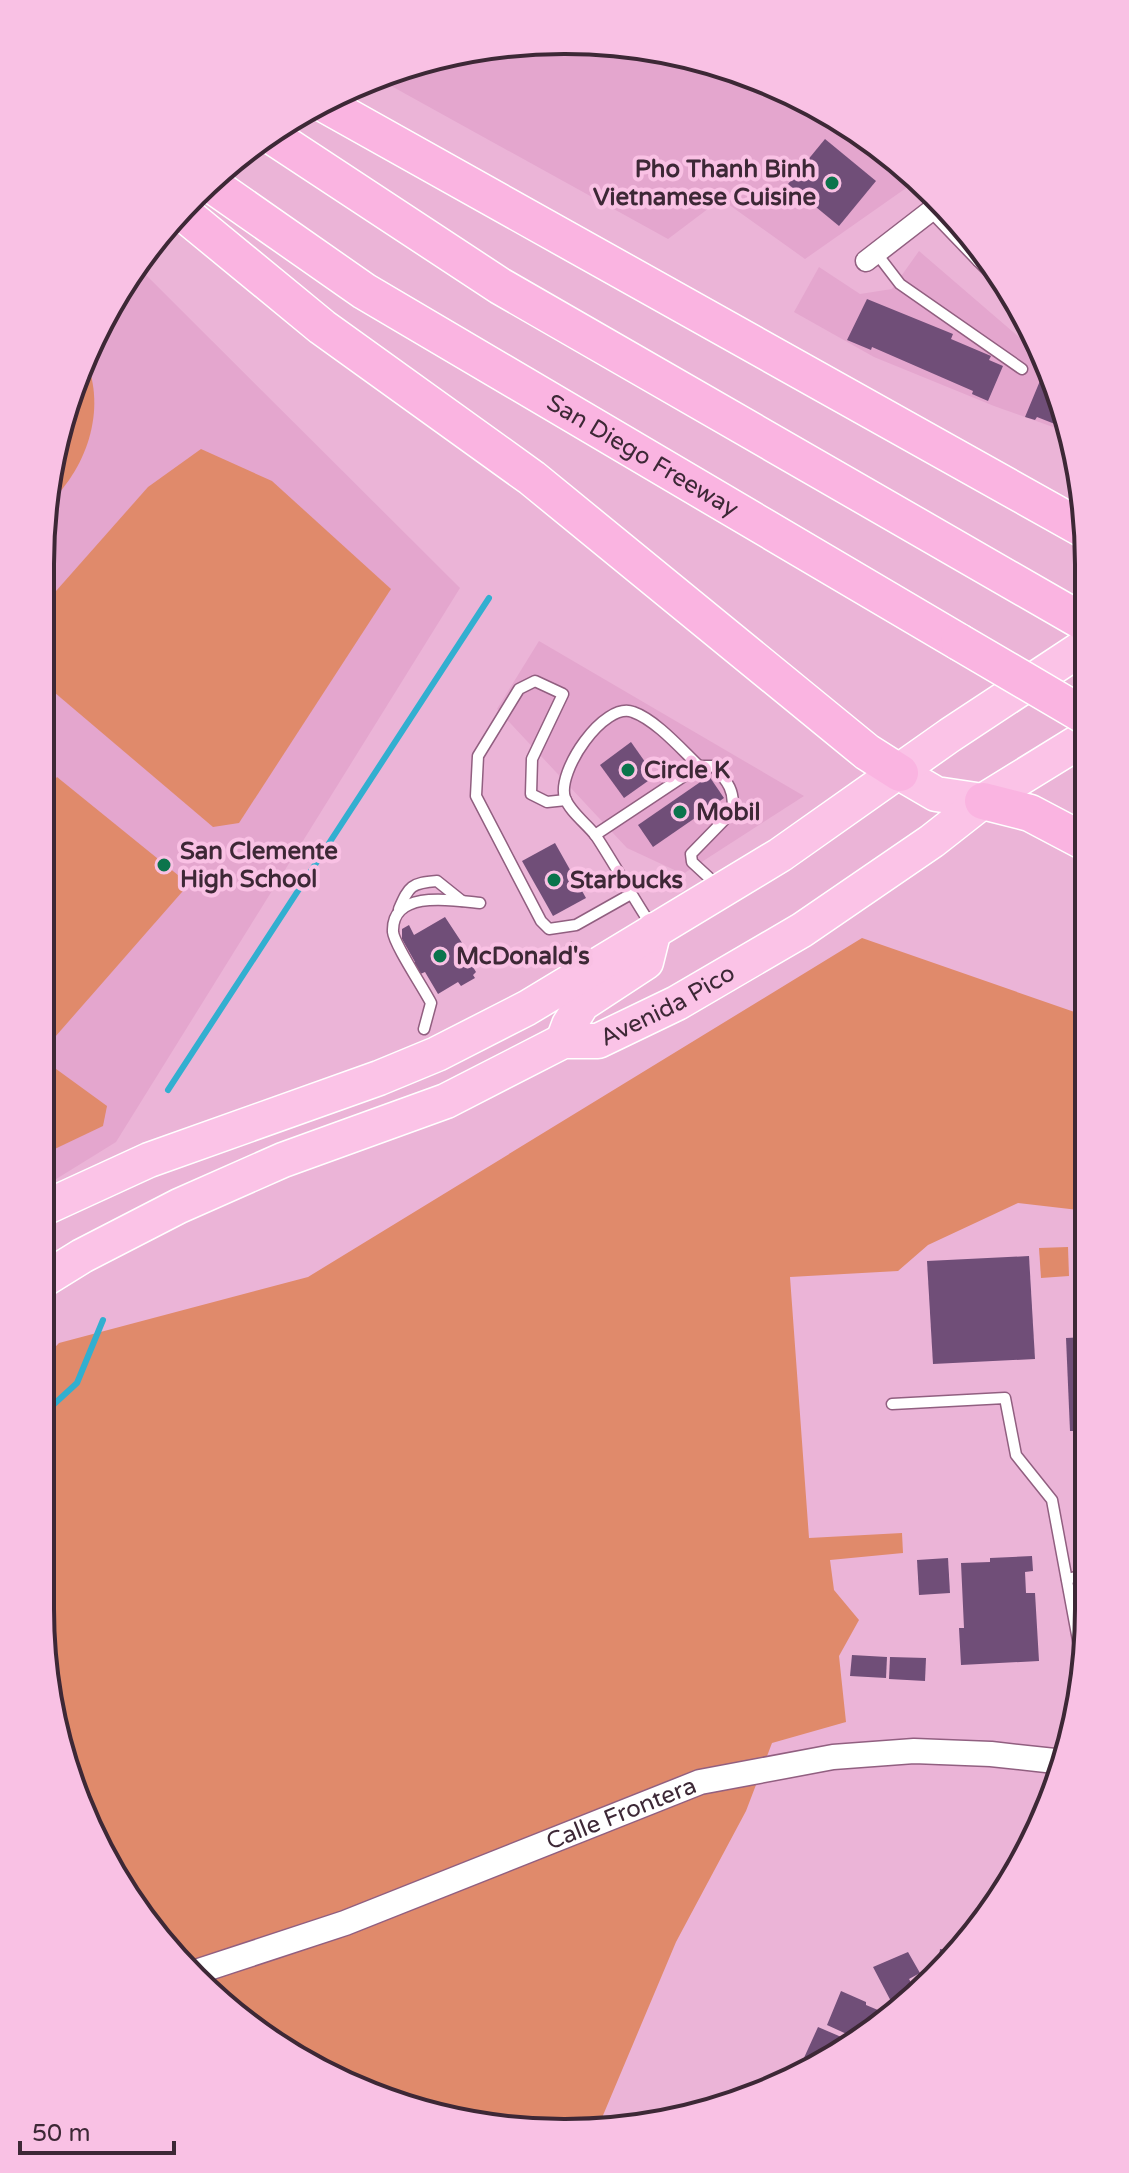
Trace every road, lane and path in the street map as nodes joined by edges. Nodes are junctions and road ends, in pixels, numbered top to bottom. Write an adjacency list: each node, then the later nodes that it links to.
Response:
1 (334, 109): 8 (highway)
2 (280, 141): 9 (highway)
3 (219, 190): 11 (highway, San Diego Freeway, bridge)
4 (932, 211): 6 (street)
5 (190, 218): 14 (highway)
6 (872, 258): 7 (lane)
7 (1022, 369)
8 (1073, 523)
9 (1075, 617)
10 (1075, 653): 14 (highway)
11 (1075, 710)
12 (1075, 744): 16 (highway, Avenida Pico)
13 (699, 766): 15 (lane); 17 (lane); 19 (lane)
14 (900, 773): 16 (highway); 19 (highway)
15 (566, 800): 17 (lane); 24 (lane)
16 (983, 801): 18 (highway); 29 (highway, Avenida Pico)
17 (595, 835): 20 (lane)
18 (1075, 837)
19 (722, 889): 25 (highway)
20 (631, 894): 24 (lane); 25 (lane)
21 (462, 901): 22 (lane); 23 (lane); 23 (lane)
22 (480, 903)
23 (396, 915): 28 (lane)
24 (576, 925): 26 (path)
25 (654, 930): 27 (highway); 29 (highway)
26 (559, 957)
27 (527, 1008): 30 (highway); 31 (highway)
28 (424, 1029)
29 (563, 1041): 30 (highway, Avenida Pico)
30 (446, 1101): 32 (highway, Avenida Pico)
31 (54, 1204)
32 (54, 1273)
33 (892, 1404): 35 (lane)
34 (1075, 1577): 35 (lane)
35 (1067, 1579): 36 (lane)
36 (1075, 1614)
37 (1052, 1761): 38 (street, Calle Frontera)
38 (204, 1969)

